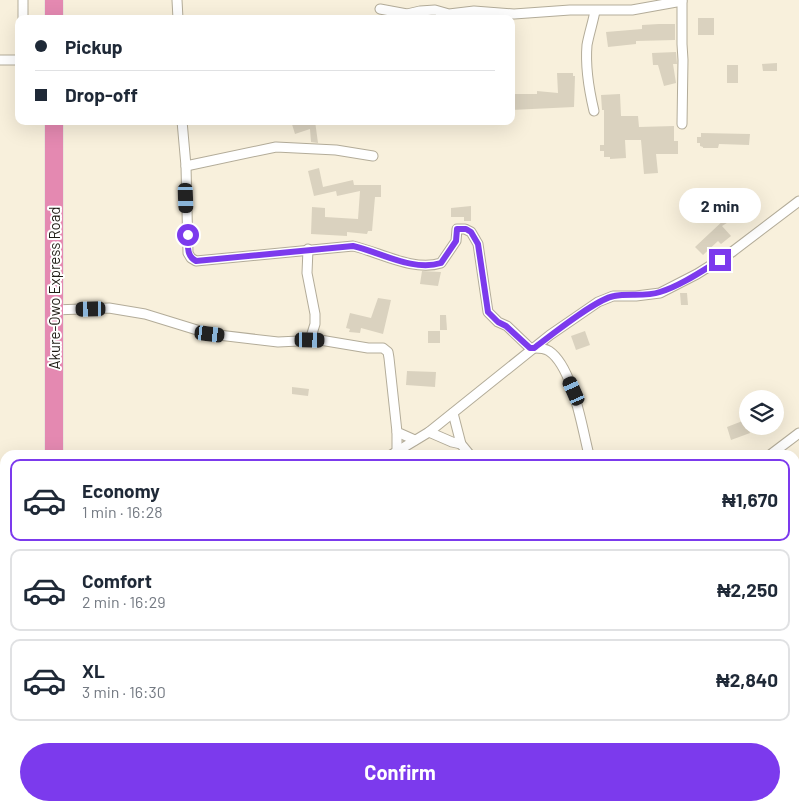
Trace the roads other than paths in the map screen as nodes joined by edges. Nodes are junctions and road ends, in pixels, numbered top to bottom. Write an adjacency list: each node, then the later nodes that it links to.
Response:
1 (23, 0): 7 (street)
2 (54, 0): 8 (highway)
3 (177, 0): 9 (street)
4 (682, 0): 6 (street); 14 (street)
5 (380, 9): 10 (street)
6 (595, 10): 10 (street); 13 (street)
7 (23, 15)
8 (54, 15)
9 (178, 15)
10 (496, 15)
11 (0, 60): 12 (street)
12 (15, 60)
13 (594, 111)
14 (682, 124)
15 (54, 125): 21 (highway, Akure-Owo Express Road)
16 (182, 125): 18 (street)
17 (373, 156): 18 (street)
18 (186, 166): 20 (street)
19 (799, 200): 23 (street)
20 (308, 250): 22 (street); 23 (street)
21 (54, 310): 22 (street); 30 (highway, Akure-Owo Express Road)
22 (310, 340): 25 (street)
23 (534, 348): 24 (street); 34 (street)
24 (453, 413): 26 (street); 29 (street)
25 (397, 432): 28 (street); 31 (street)
26 (429, 432): 28 (street); 29 (street)
27 (799, 433): 35 (street)
28 (415, 440): 32 (street)
29 (461, 444): 33 (street)
30 (54, 450)
31 (394, 450)
32 (399, 450)
33 (466, 450)
34 (588, 450)
35 (777, 450)

